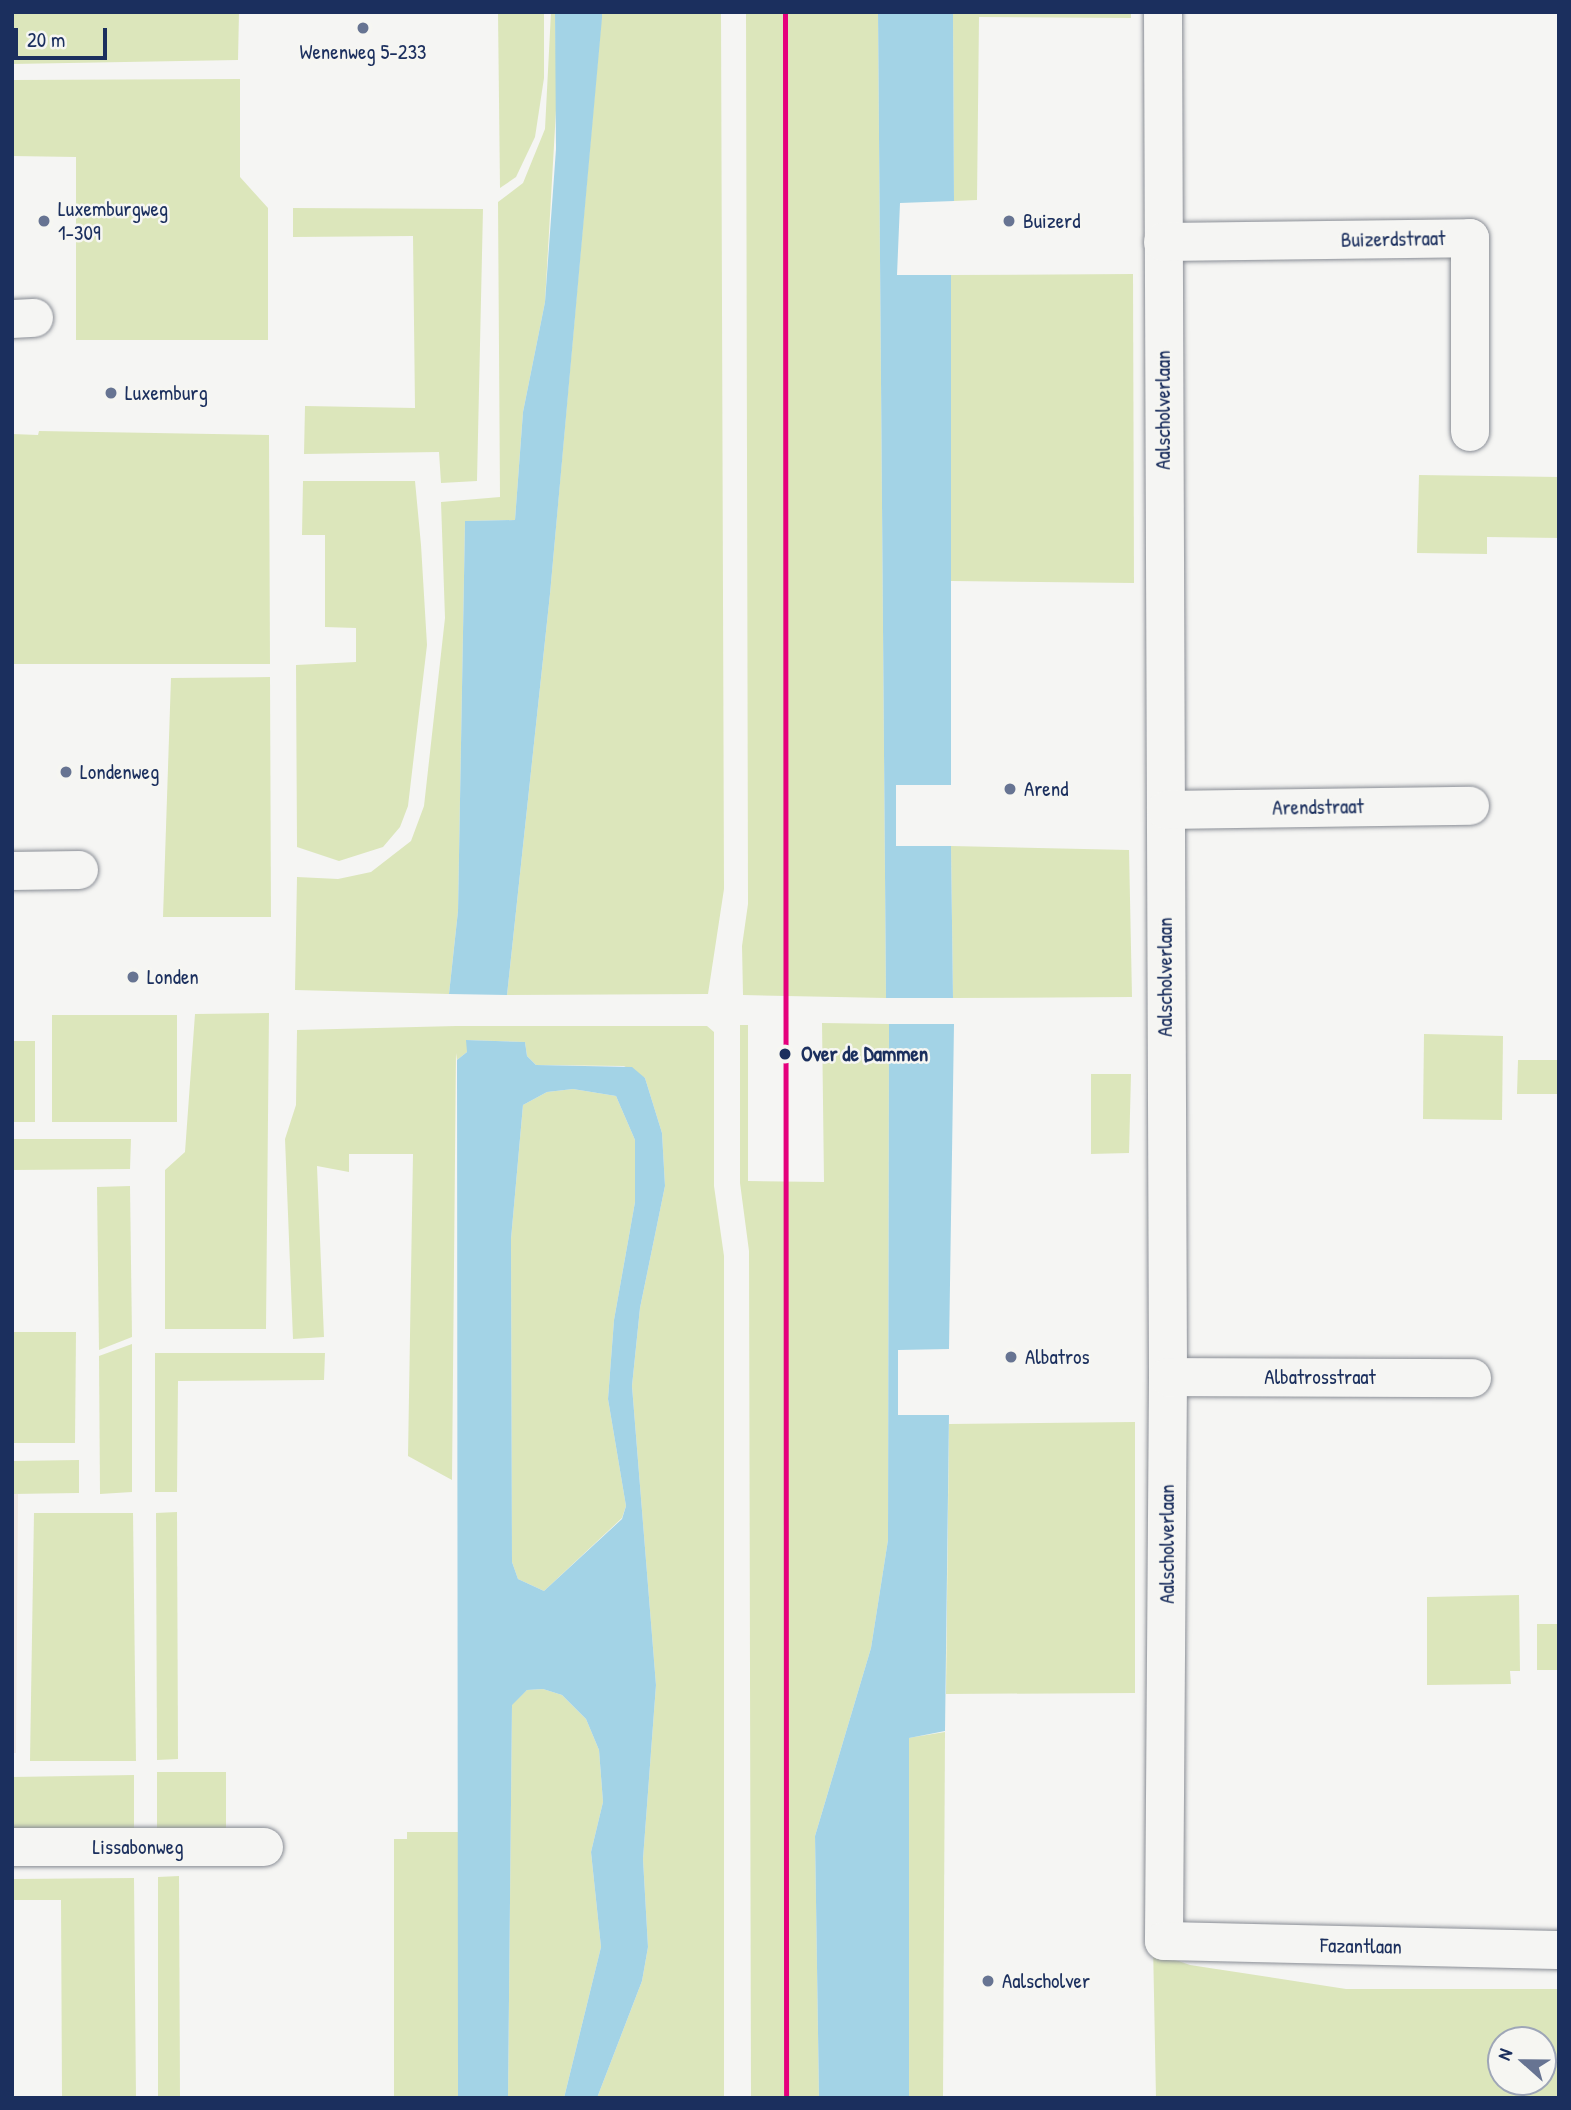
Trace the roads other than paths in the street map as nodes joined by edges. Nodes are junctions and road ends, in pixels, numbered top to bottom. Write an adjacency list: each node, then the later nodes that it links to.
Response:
1 (1163, 12): 2 (street, Aalscholverlaan)
2 (1163, 242): 3 (street, Buizerdstraat); 5 (street, Aalscholverlaan)
3 (1470, 432)
4 (1469, 806): 5 (street, Arendstraat)
5 (1166, 810): 8 (street, Aalscholverlaan)
6 (12, 870): 7 (street)
7 (79, 870)
8 (1168, 1377): 9 (street, Albatrosstraat); 12 (street, Aalscholverlaan)
9 (1472, 1378)
10 (12, 1847): 11 (street, Lissabonweg)
11 (264, 1847)
12 (1164, 1941): 13 (street, Fazantlaan)
13 (1559, 1950)

